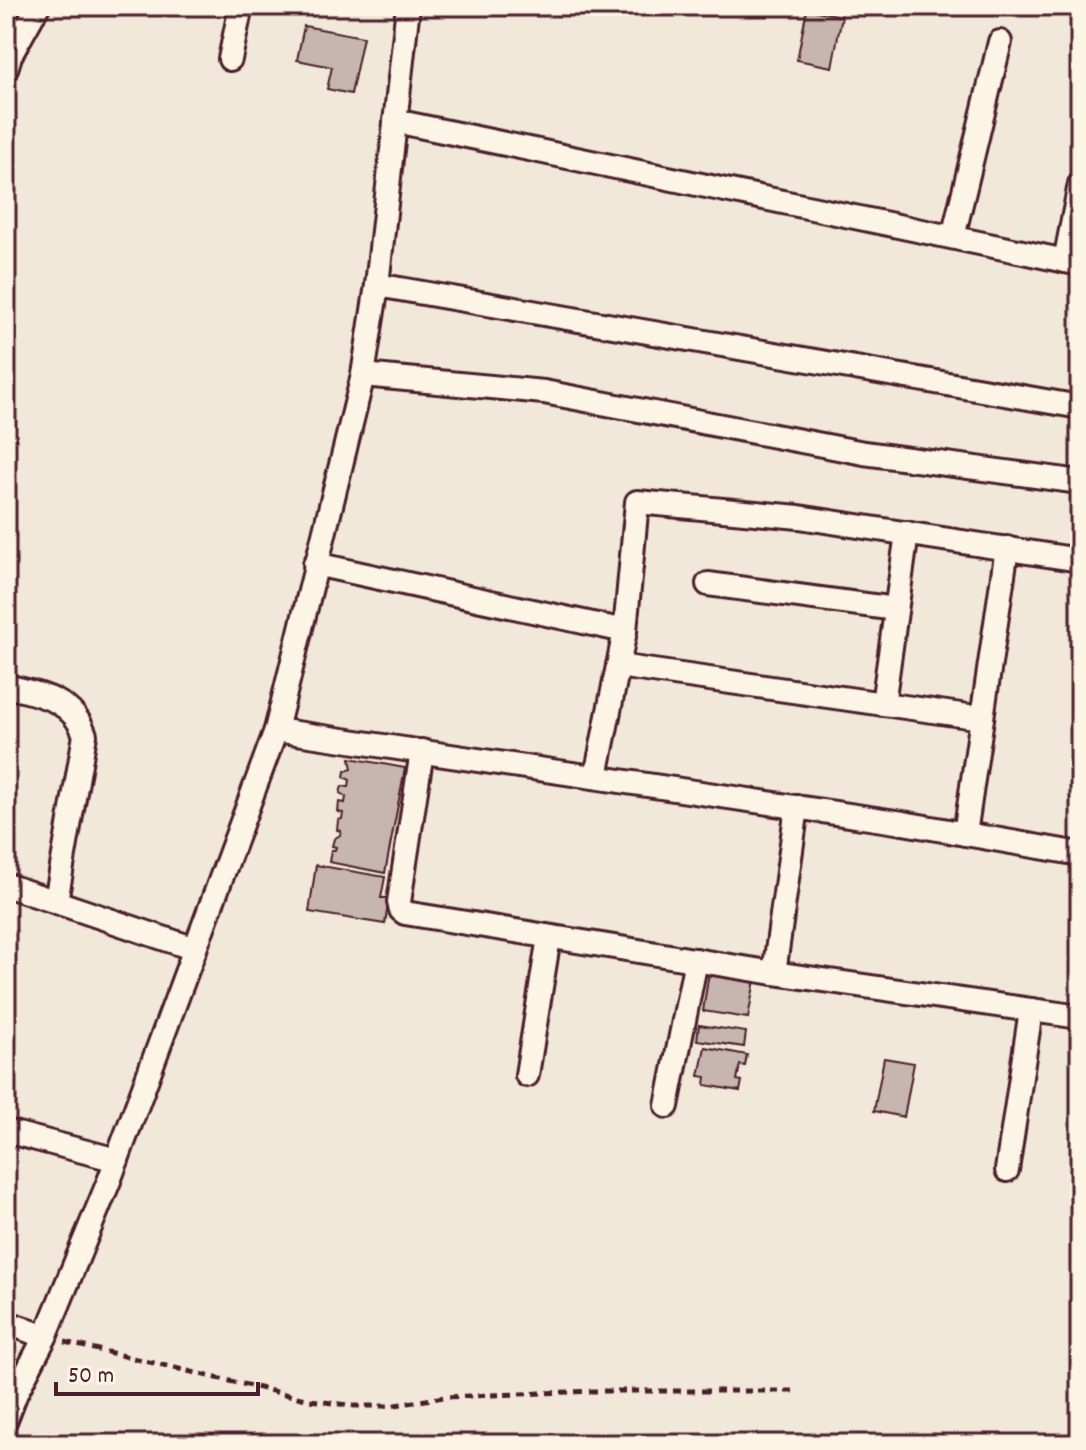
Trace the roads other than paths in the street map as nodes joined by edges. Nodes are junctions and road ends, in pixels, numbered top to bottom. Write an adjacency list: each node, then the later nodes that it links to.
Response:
1 (38, 6): 6 (street)
2 (241, 6): 5 (street)
3 (408, 6): 7 (street)
4 (1000, 42): 9 (street)
5 (230, 59)
6 (6, 69)
7 (395, 121): 9 (street); 11 (street)
8 (1080, 184): 10 (street)
9 (953, 237): 10 (street)
10 (1073, 263)
11 (377, 285): 12 (street); 13 (street)
12 (363, 375): 14 (street); 18 (street)
13 (1080, 407)
14 (1080, 482)
15 (907, 533): 16 (street); 20 (street); 21 (street)
16 (1007, 548): 17 (street); 25 (street)
17 (1080, 560)
18 (315, 564): 21 (street); 26 (street)
19 (708, 584): 20 (street)
20 (896, 609): 24 (street)
21 (625, 631): 22 (street)
22 (618, 666): 24 (street); 28 (street)
23 (6, 686): 33 (street)
24 (883, 704): 25 (street)
25 (982, 718): 30 (street)
26 (276, 730): 27 (street); 35 (street)
27 (422, 751): 28 (street); 34 (street)
28 (596, 776): 29 (street)
29 (797, 807): 30 (street); 37 (street)
30 (965, 834): 31 (street)
31 (1080, 854)
32 (6, 885): 33 (street)
33 (56, 901): 35 (street)
34 (549, 937): 36 (street); 40 (street)
35 (195, 949): 43 (street)
36 (696, 960): 37 (street); 41 (street)
37 (774, 973): 38 (street)
38 (1031, 1010): 39 (street); 44 (street)
39 (1080, 1017)
40 (527, 1075)
41 (667, 1106)
42 (6, 1131): 43 (street)
43 (117, 1160): 46 (street)
44 (1007, 1170)
45 (6, 1322): 46 (street)
46 (45, 1337): 47 (street)
47 (11, 1392): 48 (street)
48 (6, 1419)

